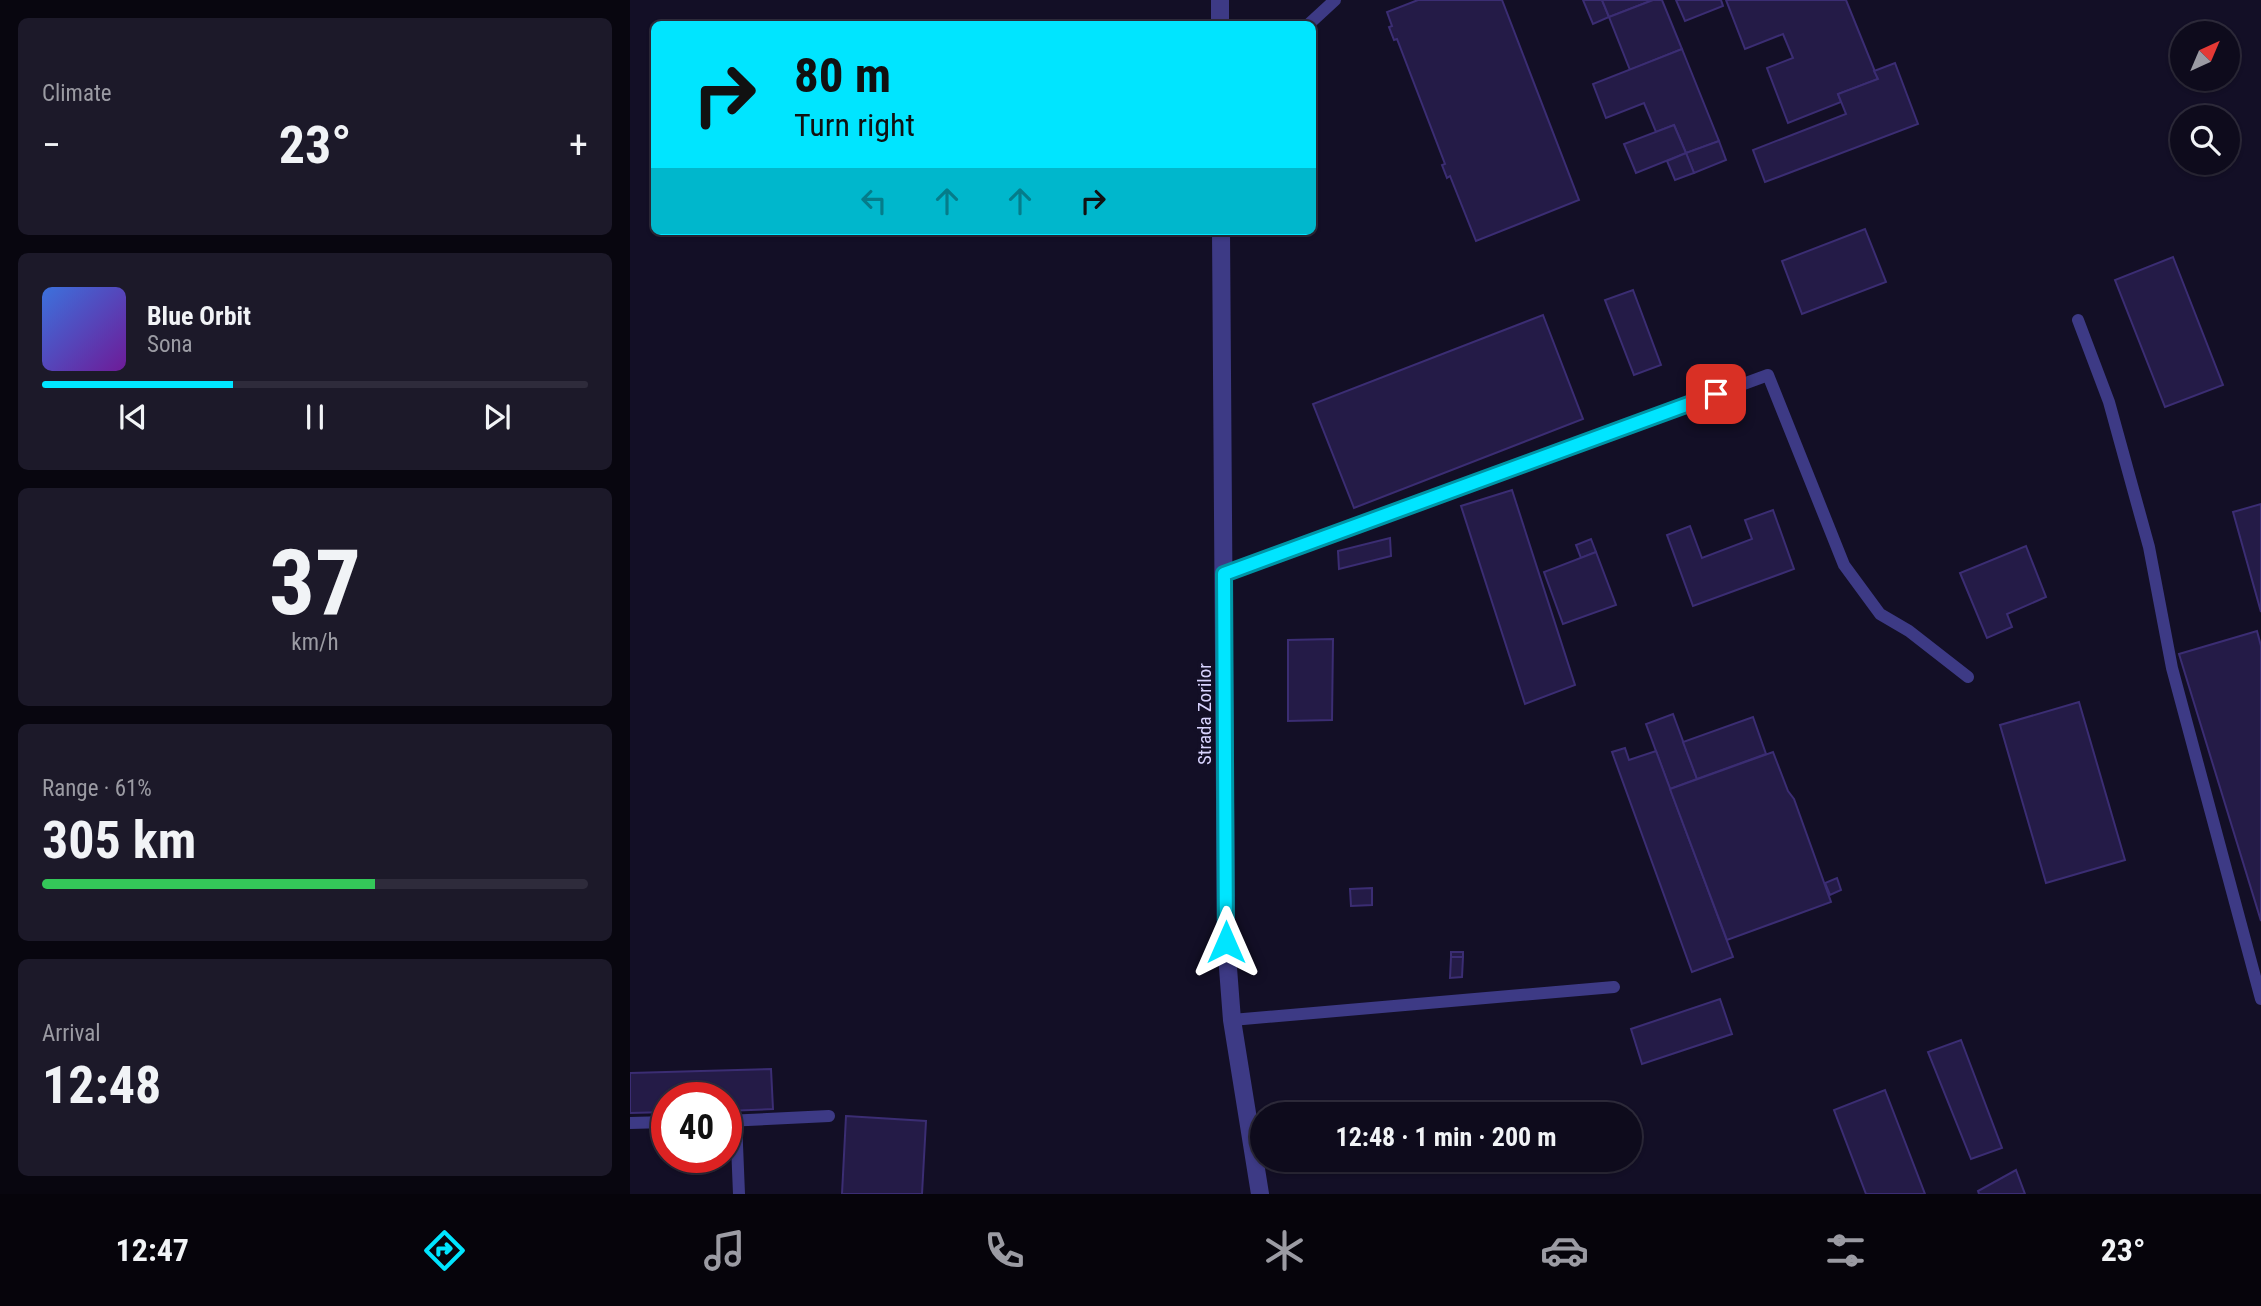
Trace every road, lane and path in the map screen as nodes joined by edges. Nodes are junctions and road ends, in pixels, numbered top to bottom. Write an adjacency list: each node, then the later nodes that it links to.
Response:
1 (1220, 0): 3 (street)
2 (1335, 0): 4 (lane)
3 (1220, 21)
4 (1312, 21)
5 (1222, 235): 7 (street, Strada Zorilor)
6 (2078, 320): 10 (lane)
7 (1224, 574): 8 (lane); 11 (street, Strada Zorilor)
8 (1968, 677)
9 (1614, 987): 11 (lane)
10 (2261, 999)
11 (1232, 1020): 18 (street, Strada Zorilor)
12 (829, 1116): 13 (lane)
13 (742, 1120)
14 (651, 1122): 15 (lane)
15 (630, 1123)
16 (737, 1173): 17 (lane)
17 (739, 1194)
18 (1260, 1194)

